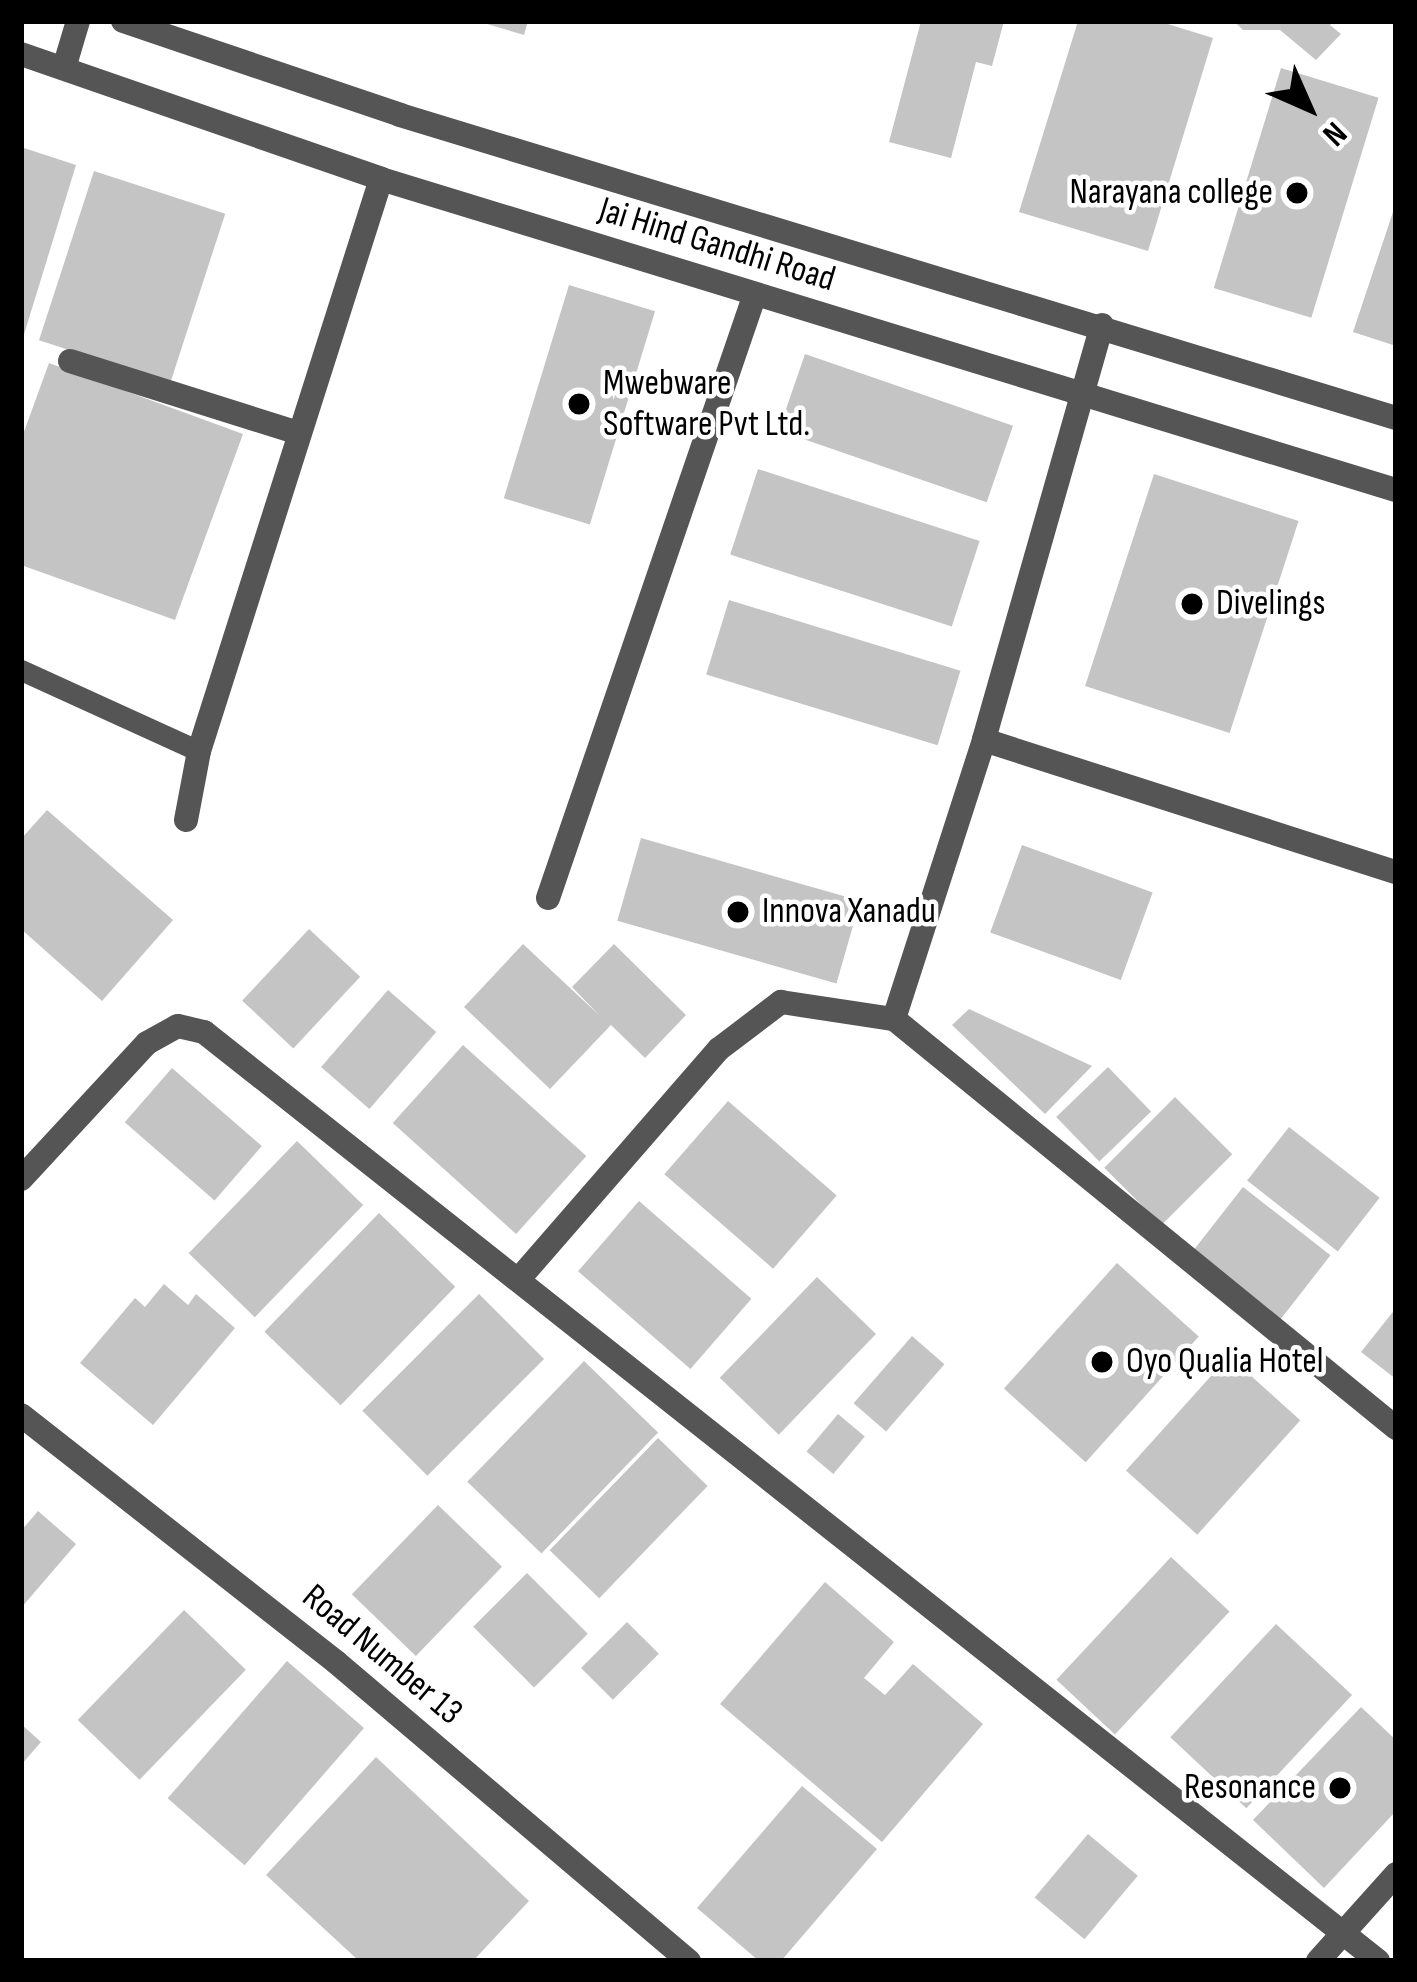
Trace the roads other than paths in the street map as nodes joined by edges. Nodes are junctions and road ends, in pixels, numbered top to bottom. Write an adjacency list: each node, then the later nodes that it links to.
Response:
1 (79, 21): 4 (street)
2 (123, 21): 7 (street, Jai Hind Gandhi Road)
3 (21, 54): 4 (street, Jai Hind Gandhi Road)
4 (64, 68): 5 (street, Jai Hind Gandhi Road)
5 (381, 178): 6 (street, Jai Hind Gandhi Road); 11 (street)
6 (755, 294): 9 (street, Jai Hind Gandhi Road); 18 (street)
7 (1102, 326): 9 (street); 10 (street, Jai Hind Gandhi Road)
8 (70, 361): 11 (street)
9 (1079, 394): 12 (street, Jai Hind Gandhi Road); 14 (street)
10 (1396, 418)
11 (299, 433): 15 (street)
12 (1396, 490)
13 (21, 670): 15 (lane)
14 (984, 740): 17 (street); 19 (street)
15 (199, 751): 16 (street)
16 (186, 820)
17 (1396, 872)
18 (548, 898)
19 (894, 1018): 21 (street); 23 (street)
20 (21, 1179): 21 (street)
21 (518, 1280): 25 (street)
22 (21, 1415): 26 (street, Road Number 13)
23 (1396, 1428)
24 (1396, 1874): 25 (street)
25 (1343, 1934): 27 (street); 28 (street)
26 (689, 1961)
27 (1318, 1961)
28 (1378, 1961)

